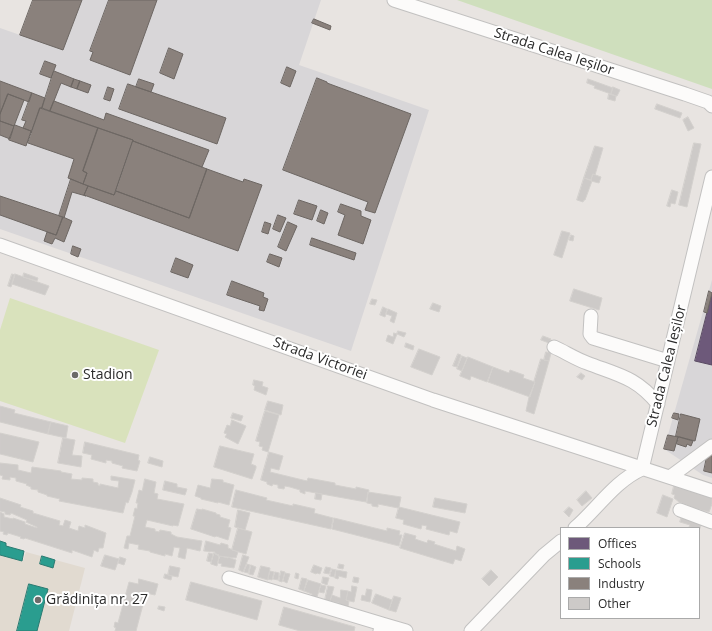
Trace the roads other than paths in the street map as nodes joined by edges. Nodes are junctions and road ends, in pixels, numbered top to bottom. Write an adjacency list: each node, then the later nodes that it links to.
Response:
1 (394, 0): 2 (street, Strada Calea Ieșilor)
2 (712, 106)
3 (712, 177): 7 (street, Strada Calea Ieșilor)
4 (0, 246): 10 (street, Strada Victoriei)
5 (591, 316): 7 (street)
6 (554, 347): 8 (street)
7 (668, 361): 8 (street, Strada Calea Ieșilor)
8 (658, 404): 10 (street, Strada Calea Ieșilor)
9 (712, 446): 11 (street)
10 (642, 469): 11 (street, Strada Victoriei); 15 (street)
11 (670, 477): 12 (street, Strada Victoriei)
12 (712, 491)
13 (680, 510): 14 (street)
14 (712, 522)
15 (577, 527)
16 (560, 542): 20 (street)
17 (229, 578): 18 (street)
18 (381, 628): 19 (street)
19 (406, 631)
20 (471, 631)

